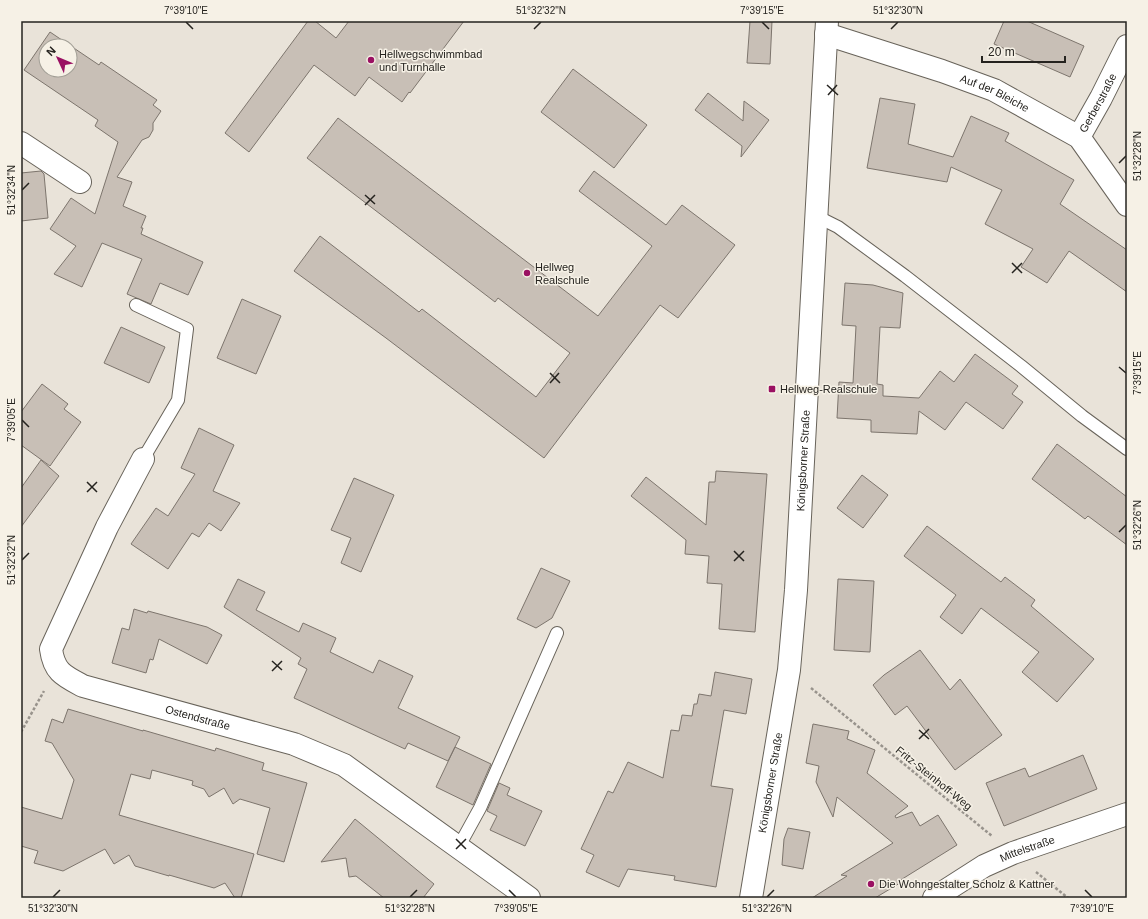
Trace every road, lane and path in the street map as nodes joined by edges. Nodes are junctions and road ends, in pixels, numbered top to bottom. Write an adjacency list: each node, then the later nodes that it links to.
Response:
1 (827, 27): 3 (street, Auf der Bleiche); 7 (street, Königsborner Straße)
2 (1127, 46): 3 (street, Gerberstraße)
3 (1078, 137): 6 (street, Auf der Bleiche)
4 (21, 143): 5 (street)
5 (80, 182)
6 (1127, 205)
7 (816, 216): 9 (lane); 13 (street, Königsborner Straße)
8 (136, 304): 10 (lane)
9 (1127, 449)
10 (144, 459): 12 (street)
11 (557, 633): 16 (lane)
12 (58, 670): 14 (path); 16 (street, Ostendstraße)
13 (789, 670): 17 (path, Fritz-Steinhoff-Weg); 19 (street, Königsborner Straße)
14 (21, 732)
15 (1127, 814): 17 (street, Mittelstraße)
16 (458, 848): 18 (street, Ostendstraße)
17 (1013, 853): 20 (street, Mittelstraße); 21 (path, Fritz-Steinhoff-Weg)
18 (529, 898)
19 (751, 898)
20 (934, 898)
21 (1068, 898)

